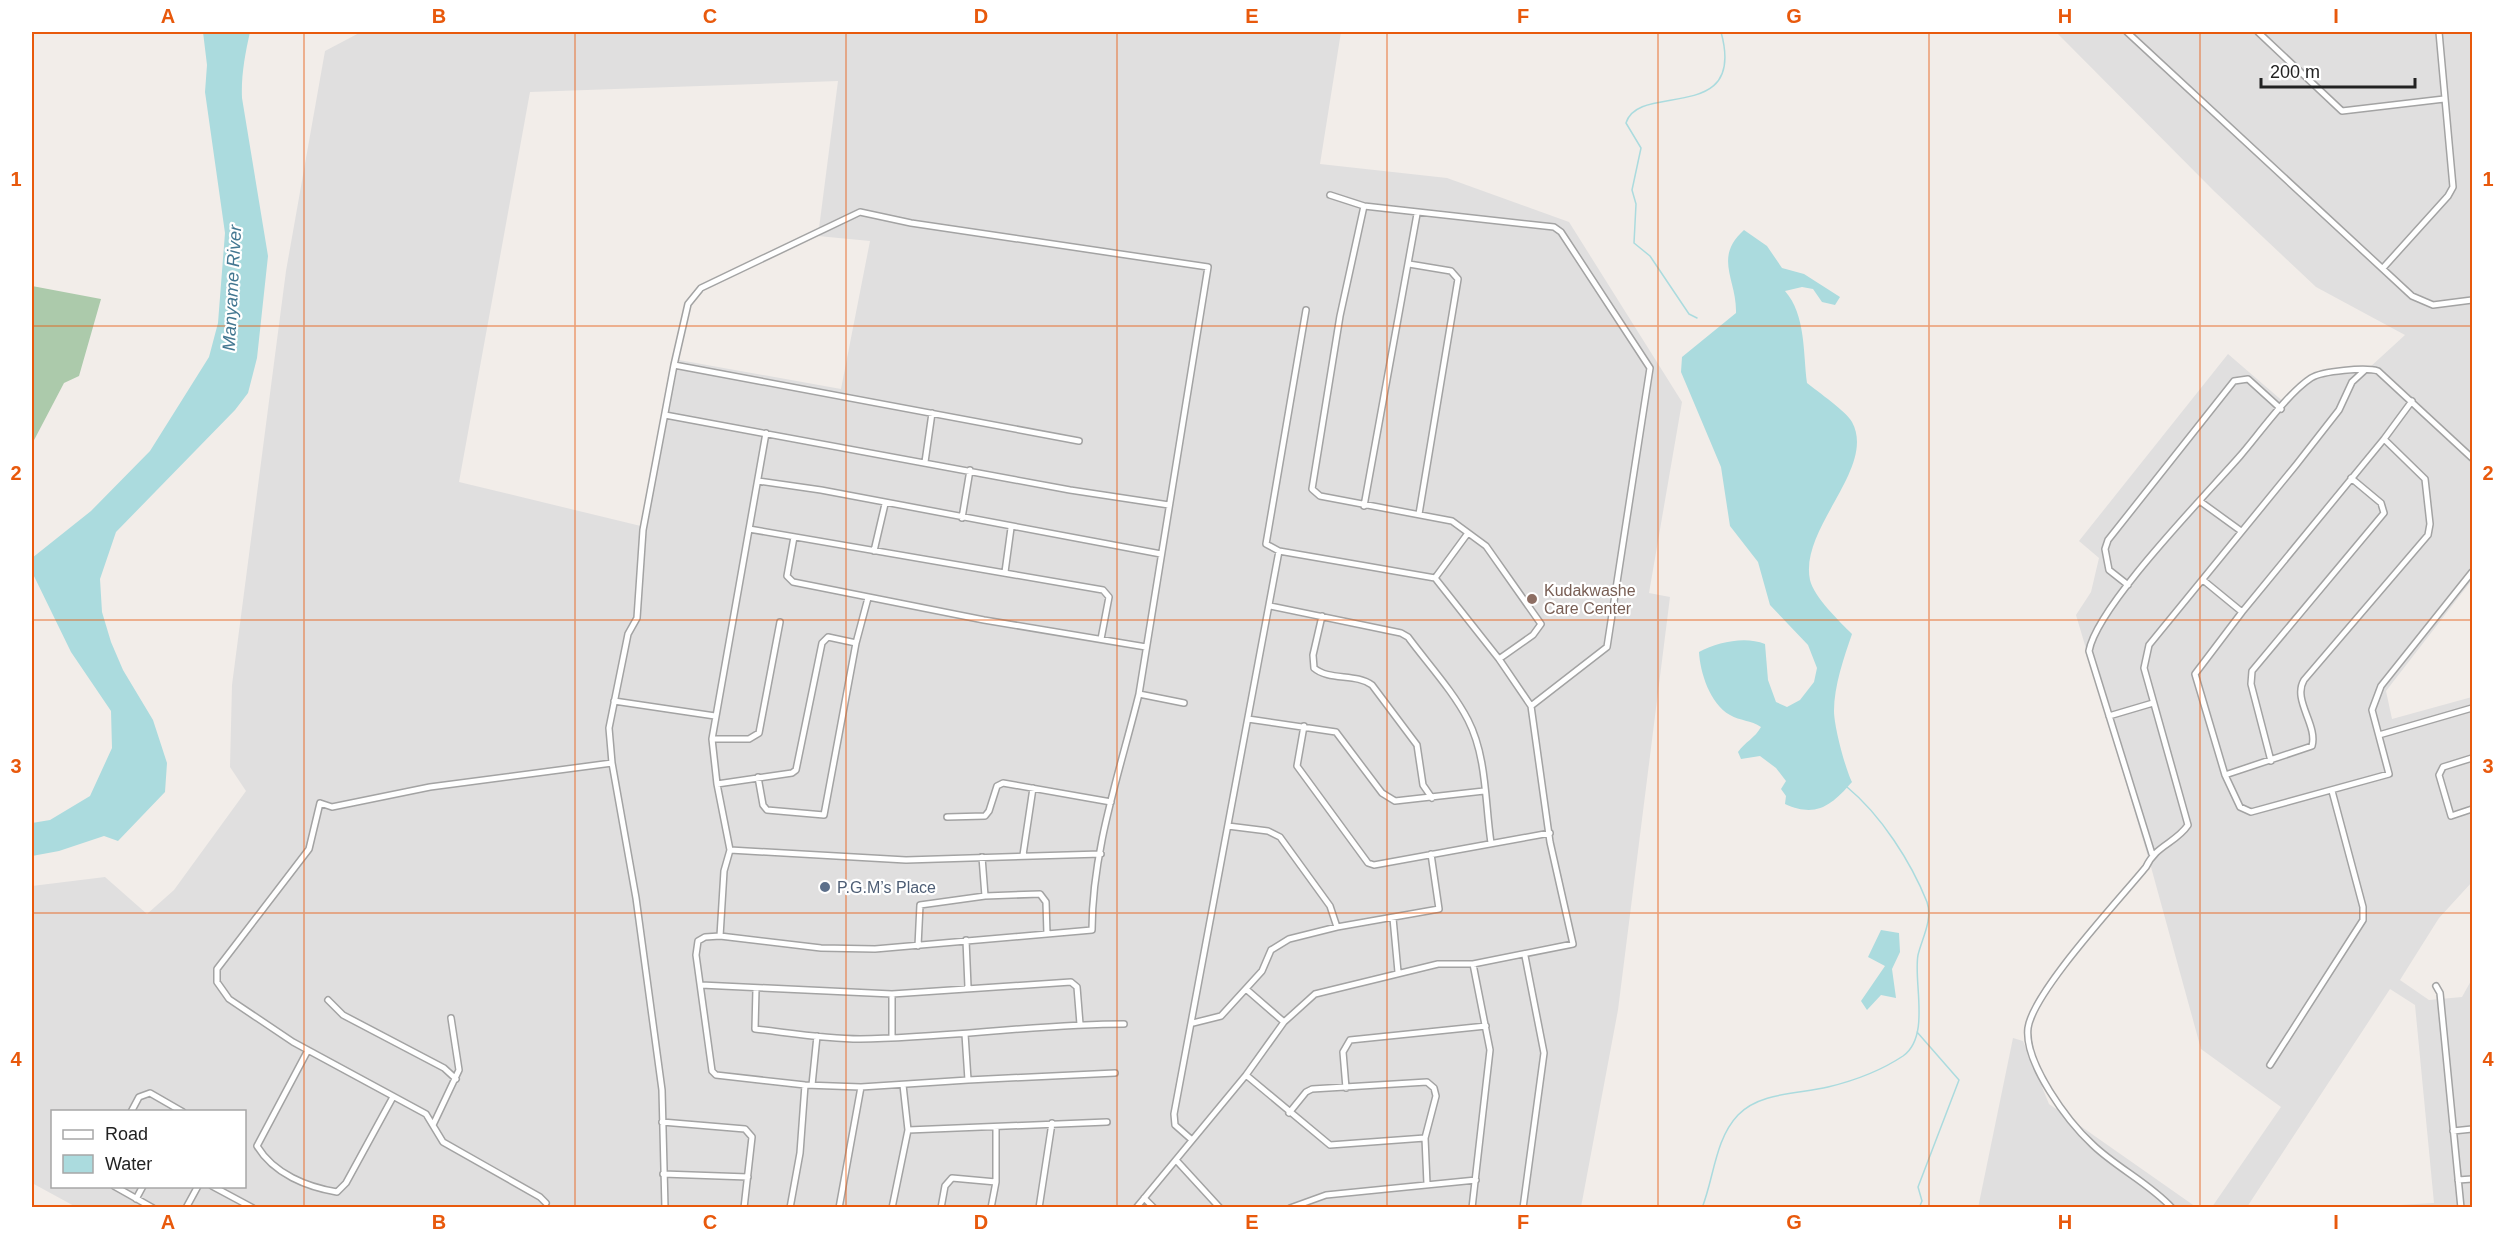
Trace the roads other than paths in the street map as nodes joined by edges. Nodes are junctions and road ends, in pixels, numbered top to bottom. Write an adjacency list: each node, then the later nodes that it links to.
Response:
1 (2127, 32): 9 (street)
2 (2258, 32): 4 (street)
3 (2439, 32): 4 (street)
4 (2444, 99): 9 (street)
5 (1330, 195): 6 (street)
6 (1364, 206): 7 (street); 29 (street)
7 (1417, 213): 8 (street); 58 (street)
8 (1409, 264): 29 (street); 30 (street)
9 (2383, 268): 10 (street)
10 (2472, 300)
11 (1306, 310): 38 (street)
12 (674, 365): 16 (street); 17 (street); 28 (street)
13 (2365, 370): 14 (street); 15 (street); 34 (street)
14 (2412, 401): 19 (street); 21 (street)
15 (2281, 409): 26 (street); 44 (street)
16 (932, 413): 20 (street); 22 (street)
17 (665, 416): 18 (street); 55 (street)
18 (766, 432): 22 (street); 25 (street)
19 (2385, 439): 24 (street); 67 (street)
20 (1079, 441)
21 (2472, 458)
22 (925, 462): 23 (street)
23 (970, 470): 28 (street); 31 (street)
24 (2351, 477): 47 (street); 67 (street)
25 (758, 481): 27 (street); 33 (street)
26 (2200, 502): 34 (street); 44 (street)
27 (885, 504): 31 (street); 37 (street)
28 (1169, 505): 39 (street)
29 (1364, 506): 30 (street)
30 (1419, 514): 35 (street)
31 (962, 518): 32 (street)
32 (1011, 528): 39 (street); 40 (street)
33 (749, 529): 36 (street); 60 (street)
34 (2241, 531): 43 (street)
35 (1468, 533): 42 (street); 53 (street)
36 (794, 537): 37 (street); 45 (street)
37 (874, 551): 40 (street)
38 (1279, 551): 42 (street); 46 (street)
39 (1161, 554): 52 (street)
40 (1005, 572): 50 (street)
41 (2472, 572): 64 (street)
42 (1435, 578): 53 (street)
43 (2203, 580): 47 (street); 57 (street)
44 (2128, 585): 61 (street)
45 (868, 598): 50 (street); 51 (street)
46 (1270, 606): 48 (street); 62 (street)
47 (2242, 612): 69 (street)
48 (1322, 616): 74 (street); 75 (street)
49 (780, 622): 65 (street)
50 (1101, 639): 52 (street)
51 (856, 643): 70 (street); 70 (street)
52 (1146, 647): 54 (street)
53 (1499, 659): 58 (street)
54 (1139, 694): 56 (street); 76 (street)
55 (614, 701): 60 (street); 68 (street)
56 (1184, 703)
57 (2153, 703): 61 (street); 85 (street)
58 (1531, 706): 80 (street)
59 (2472, 708): 64 (street)
60 (715, 716): 65 (street)
61 (2109, 716): 85 (street)
62 (1248, 719): 63 (street); 79 (street)
63 (1304, 726): 75 (street); 84 (street)
64 (2379, 735): 73 (street)
65 (712, 740): 71 (street)
66 (2472, 758): 77 (street)
67 (2271, 761): 69 (street)
68 (612, 763): 114 (street); 128 (street)
69 (2225, 775): 73 (street)
70 (758, 777): 71 (street)
71 (717, 784): 82 (street)
72 (1033, 788): 76 (street); 78 (street); 86 (street)
73 (2332, 790): 115 (street)
74 (1484, 791): 75 (street); 81 (street)
75 (1432, 798)
76 (1111, 802): 83 (street)
77 (2472, 809)
78 (947, 817)
79 (1228, 826): 90 (street); 107 (street)
80 (1550, 833): 81 (street); 95 (street)
81 (1491, 843): 84 (street)
82 (730, 850): 87 (street); 92 (street)
83 (1101, 854): 86 (street); 91 (street)
84 (1431, 854): 89 (street)
85 (2152, 854): 170 (street)
86 (1023, 855): 87 (street)
87 (982, 857): 88 (street)
88 (985, 896): 91 (street); 94 (street)
89 (1393, 918): 90 (street); 97 (street)
90 (1337, 927): 102 (street)
91 (1047, 934): 93 (street)
92 (720, 936): 94 (street); 98 (street)
93 (966, 940): 94 (street); 100 (street)
94 (918, 946)
95 (1525, 956): 96 (street); 169 (street)
96 (1473, 964): 97 (street); 110 (street)
97 (1398, 972): 106 (street)
98 (701, 985): 101 (street); 120 (street)
99 (2436, 986): 135 (street)
100 (968, 987): 103 (street); 108 (street)
101 (756, 989): 103 (street); 112 (street)
102 (1246, 989): 106 (street); 107 (street)
103 (892, 994): 113 (street)
104 (328, 1000): 118 (street)
105 (451, 1018): 118 (street)
106 (1284, 1022): 117 (street)
107 (1193, 1023): 137 (street)
108 (1080, 1024): 109 (street); 111 (street)
109 (1124, 1024)
110 (1486, 1026): 123 (street); 142 (street)
111 (965, 1034): 113 (street); 119 (street)
112 (817, 1036): 113 (street); 120 (street)
113 (892, 1036)
114 (308, 1050): 124 (street); 124 (street)
115 (2270, 1065)
116 (1115, 1073): 119 (street)
117 (1246, 1076): 127 (street); 137 (street)
118 (456, 1079): 131 (street)
119 (968, 1080): 121 (street)
120 (808, 1085): 122 (street); 158 (street)
121 (903, 1085): 122 (street); 134 (street)
122 (861, 1087): 159 (street)
123 (1346, 1088): 127 (street); 136 (street)
124 (393, 1097): 131 (street)
125 (132, 1110): 126 (street)
126 (179, 1110)
127 (1289, 1113): 136 (street)
128 (662, 1122): 139 (street); 140 (street)
129 (1107, 1122): 130 (street)
130 (1052, 1124): 132 (street); 163 (street)
131 (434, 1125): 152 (street)
132 (996, 1128): 134 (street); 144 (street)
133 (2472, 1129): 135 (street)
134 (908, 1130): 160 (street)
135 (2453, 1131): 143 (street)
136 (1425, 1138): 145 (street)
137 (1192, 1140): 138 (street)
138 (1176, 1160): 150 (street); 166 (street)
139 (663, 1174): 140 (street); 156 (street)
140 (748, 1177): 157 (street)
141 (2472, 1179): 143 (street)
142 (1476, 1180): 145 (street); 168 (street)
143 (2458, 1180): 171 (street)
144 (996, 1182): 161 (street); 162 (street)
145 (1426, 1184): 167 (street)
146 (118, 1188): 151 (street)
147 (142, 1188): 151 (street)
148 (197, 1188): 154 (street)
149 (216, 1188): 155 (street)
150 (1144, 1197): 164 (street); 165 (street)
151 (136, 1198): 153 (street)
152 (546, 1203)
153 (153, 1208)
154 (186, 1208)
155 (253, 1208)
156 (665, 1208)
157 (744, 1208)
158 (790, 1208)
159 (839, 1208)
160 (892, 1208)
161 (941, 1208)
162 (991, 1208)
163 (1039, 1208)
164 (1136, 1208)
165 (1154, 1208)
166 (1221, 1208)
167 (1290, 1208)
168 (1472, 1208)
169 (1523, 1208)
170 (2172, 1208)
171 (2461, 1208)

